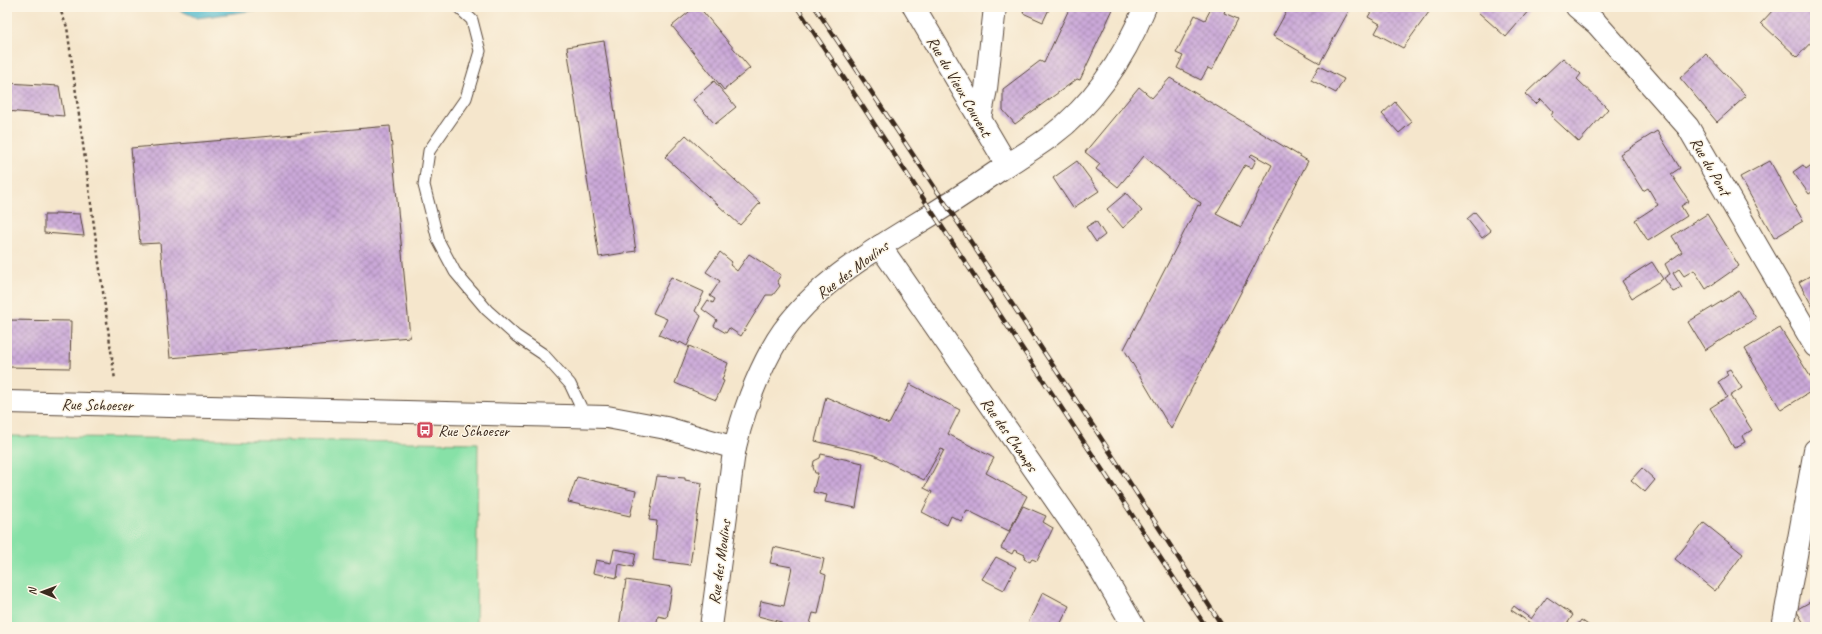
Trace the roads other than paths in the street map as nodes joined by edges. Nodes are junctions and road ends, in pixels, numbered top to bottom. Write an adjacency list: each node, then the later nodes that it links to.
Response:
1 (458, 7): 11 (lane)
2 (914, 7): 6 (street, Rue du Vieux Couvent)
3 (995, 7): 6 (street)
4 (1145, 7): 7 (street, Rue des Moulins)
5 (1577, 7): 9 (street, Rue du Pont)
6 (980, 118): 7 (street, Rue du Vieux Couvent)
7 (1007, 165): 8 (street, Rue des Moulins)
8 (880, 246): 12 (street, Rue des Moulins); 15 (street, Rue des Champs)
9 (1815, 346)
10 (7, 402): 11 (street, Rue Schoeser)
11 (585, 416): 12 (street, Rue Schoeser)
12 (735, 448): 14 (street, Rue des Moulins)
13 (1815, 450): 16 (street)
14 (711, 627)
15 (1134, 627)
16 (1783, 627)

